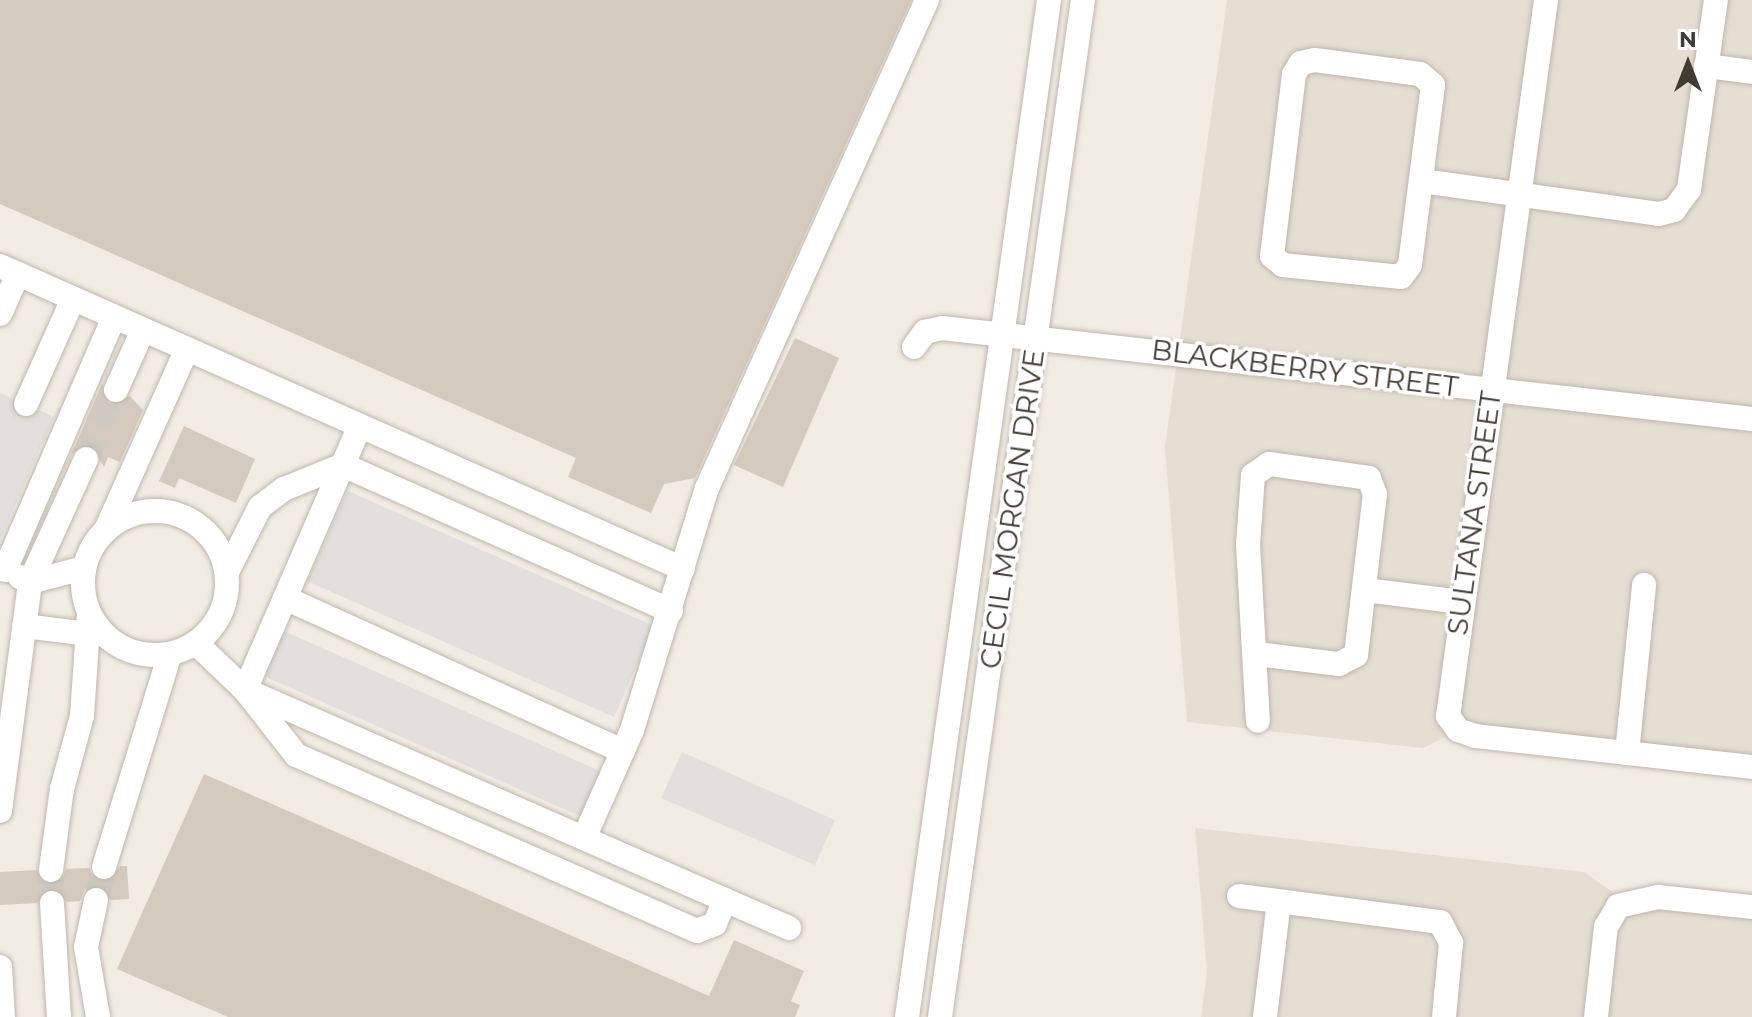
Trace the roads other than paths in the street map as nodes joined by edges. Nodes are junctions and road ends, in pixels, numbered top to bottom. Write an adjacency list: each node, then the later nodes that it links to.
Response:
1 (927, 0): 29 (street)
2 (1049, 0): 16 (street, CECIL MORGAN DRIVE)
3 (1083, 0): 15 (street, CECIL MORGAN DRIVE)
4 (1546, 0): 9 (street, SULTANA STREET)
5 (1716, 0): 6 (street)
6 (1706, 66): 7 (street); 9 (street)
7 (1752, 72)
8 (1422, 181): 8 (street); 9 (street)
9 (1518, 195): 20 (street, SULTANA STREET)
10 (9, 270): 11 (street); 12 (street)
11 (73, 299): 13 (street); 21 (street)
12 (0, 314)
13 (114, 317): 14 (street); 28 (street)
14 (143, 330): 18 (street); 19 (street)
15 (1036, 337): 16 (street, BLACKBERRY STREET); 20 (street, BLACKBERRY STREET); 63 (street, CECIL MORGAN DRIVE)
16 (1001, 338): 17 (street, BLACKBERRY STREET); 62 (street, CECIL MORGAN DRIVE)
17 (914, 347)
18 (187, 349): 23 (street); 26 (street)
19 (116, 390)
20 (1491, 390): 22 (street, BLACKBERRY STREET); 35 (street, SULTANA STREET)
21 (26, 404)
22 (1752, 419)
23 (360, 426): 25 (street); 29 (street)
24 (86, 459): 31 (street)
25 (343, 465): 30 (street); 34 (street); 36 (street)
26 (106, 530): 27 (street); 30 (street)
27 (84, 568): 31 (street); 37 (street)
28 (2, 569): 31 (street)
29 (683, 569): 36 (street)
30 (227, 572): 39 (street)
31 (30, 582): 38 (street)
32 (1644, 585): 45 (street)
33 (1365, 590): 35 (street); 41 (street); 41 (street)
34 (285, 598): 42 (street); 44 (street)
35 (1461, 602): 45 (street, SULTANA STREET)
36 (671, 611): 44 (street)
37 (89, 623): 38 (street); 40 (street); 50 (street)
38 (24, 626): 47 (street)
39 (196, 643): 40 (street); 42 (street)
40 (170, 654): 49 (street)
41 (1257, 654): 43 (street)
42 (245, 690): 48 (street); 53 (street)
43 (1258, 721)
44 (623, 751): 48 (street)
45 (1627, 753): 46 (street, SULTANA STREET)
46 (1752, 767)
47 (0, 811)
48 (584, 838): 53 (street)
49 (104, 867)
50 (51, 870)
51 (1239, 896): 54 (street)
52 (96, 900): 61 (street)
53 (725, 900): 57 (street)
54 (1279, 902): 64 (street); 65 (street)
55 (52, 903): 60 (street)
56 (1752, 907): 66 (street)
57 (789, 928)
58 (0, 967): 59 (street)
59 (3, 1017)
60 (59, 1017)
61 (98, 1017)
62 (907, 1017)
63 (940, 1017)
64 (1265, 1017)
65 (1444, 1017)
66 (1596, 1017)

